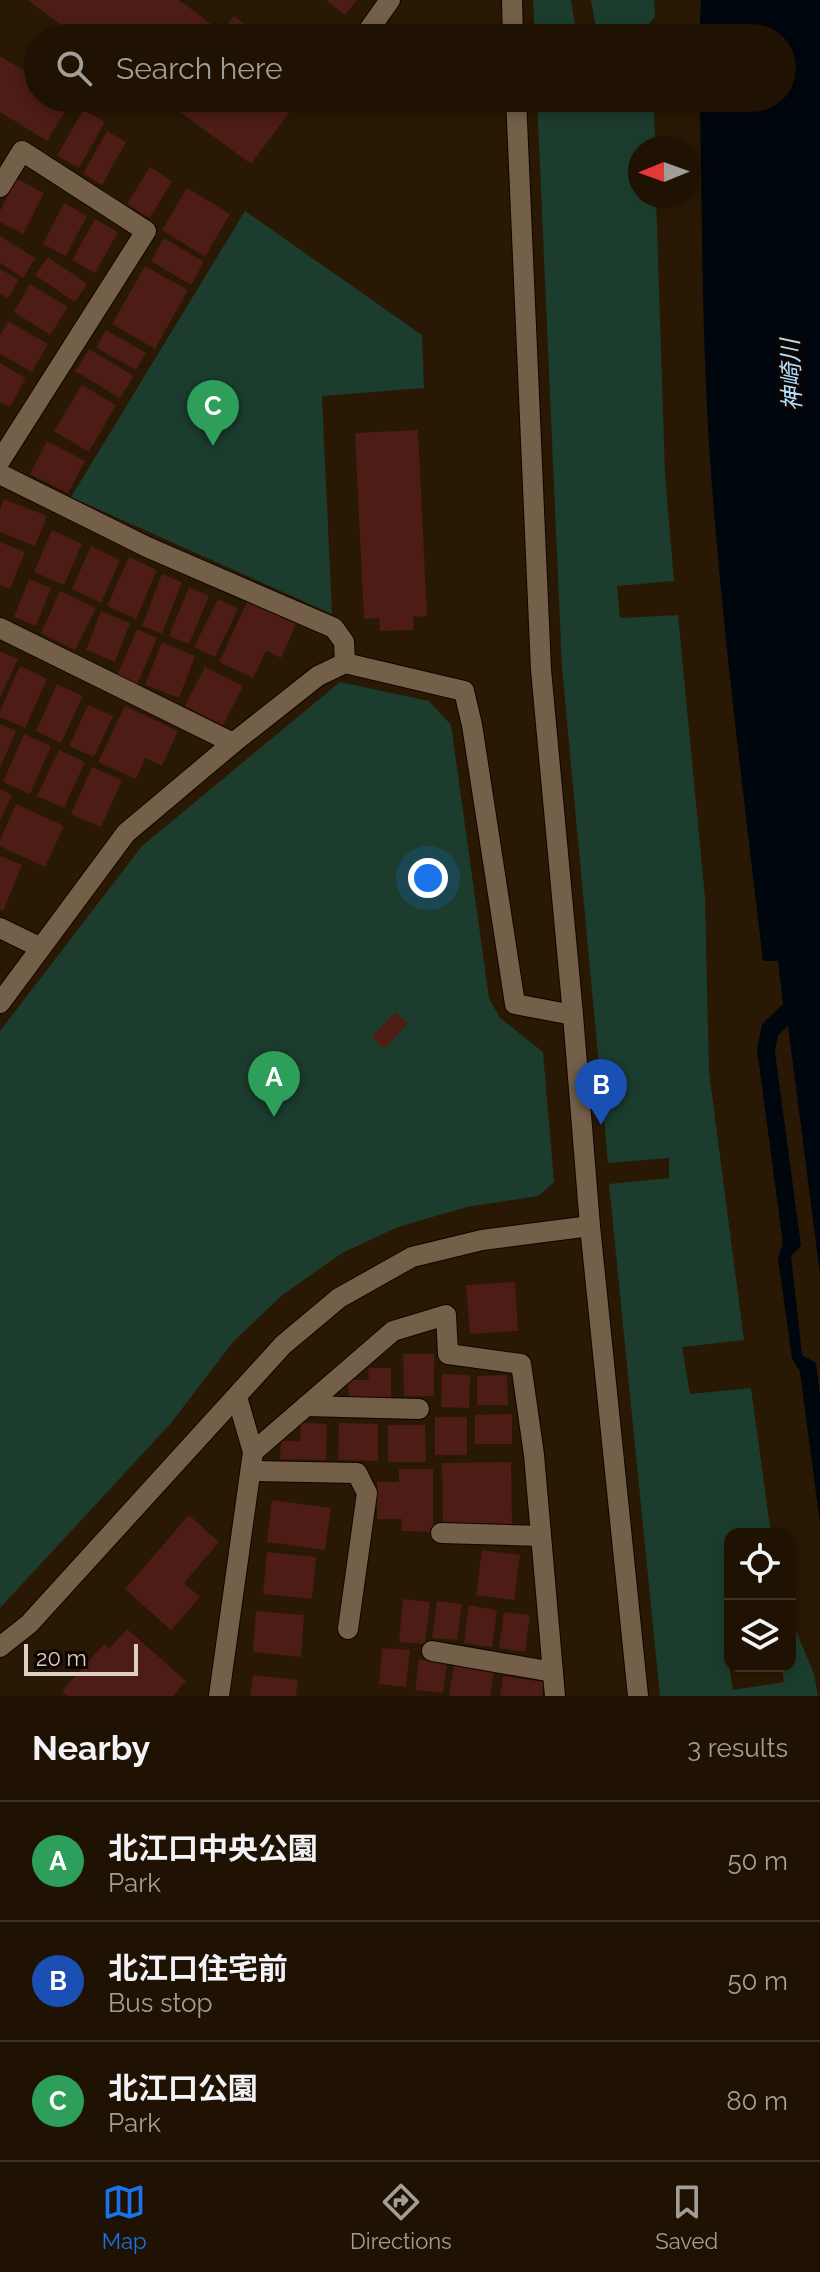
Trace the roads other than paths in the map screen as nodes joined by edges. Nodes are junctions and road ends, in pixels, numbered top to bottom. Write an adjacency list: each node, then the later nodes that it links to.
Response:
1 (390, 0): 3 (street)
2 (512, 0): 4 (street)
3 (373, 24)
4 (513, 24)
5 (517, 112): 15 (street)
6 (0, 187): 7 (street)
7 (0, 461)
8 (0, 474): 10 (street)
9 (0, 628): 11 (street)
10 (345, 663): 11 (street); 15 (street)
11 (233, 743): 13 (street)
12 (0, 928): 13 (street)
13 (39, 947): 14 (street)
14 (0, 1003)
15 (573, 1015): 16 (street)
16 (590, 1226): 17 (street); 29 (street)
17 (237, 1397): 20 (street); 24 (street)
18 (306, 1406): 19 (street); 20 (street); 22 (street)
19 (419, 1409)
20 (252, 1461): 23 (street); 27 (street)
21 (441, 1533): 22 (street)
22 (541, 1536): 26 (street)
23 (348, 1629)
24 (0, 1647)
25 (432, 1651): 26 (street)
26 (553, 1672): 28 (street)
27 (219, 1696)
28 (555, 1696)
29 (638, 1696)

